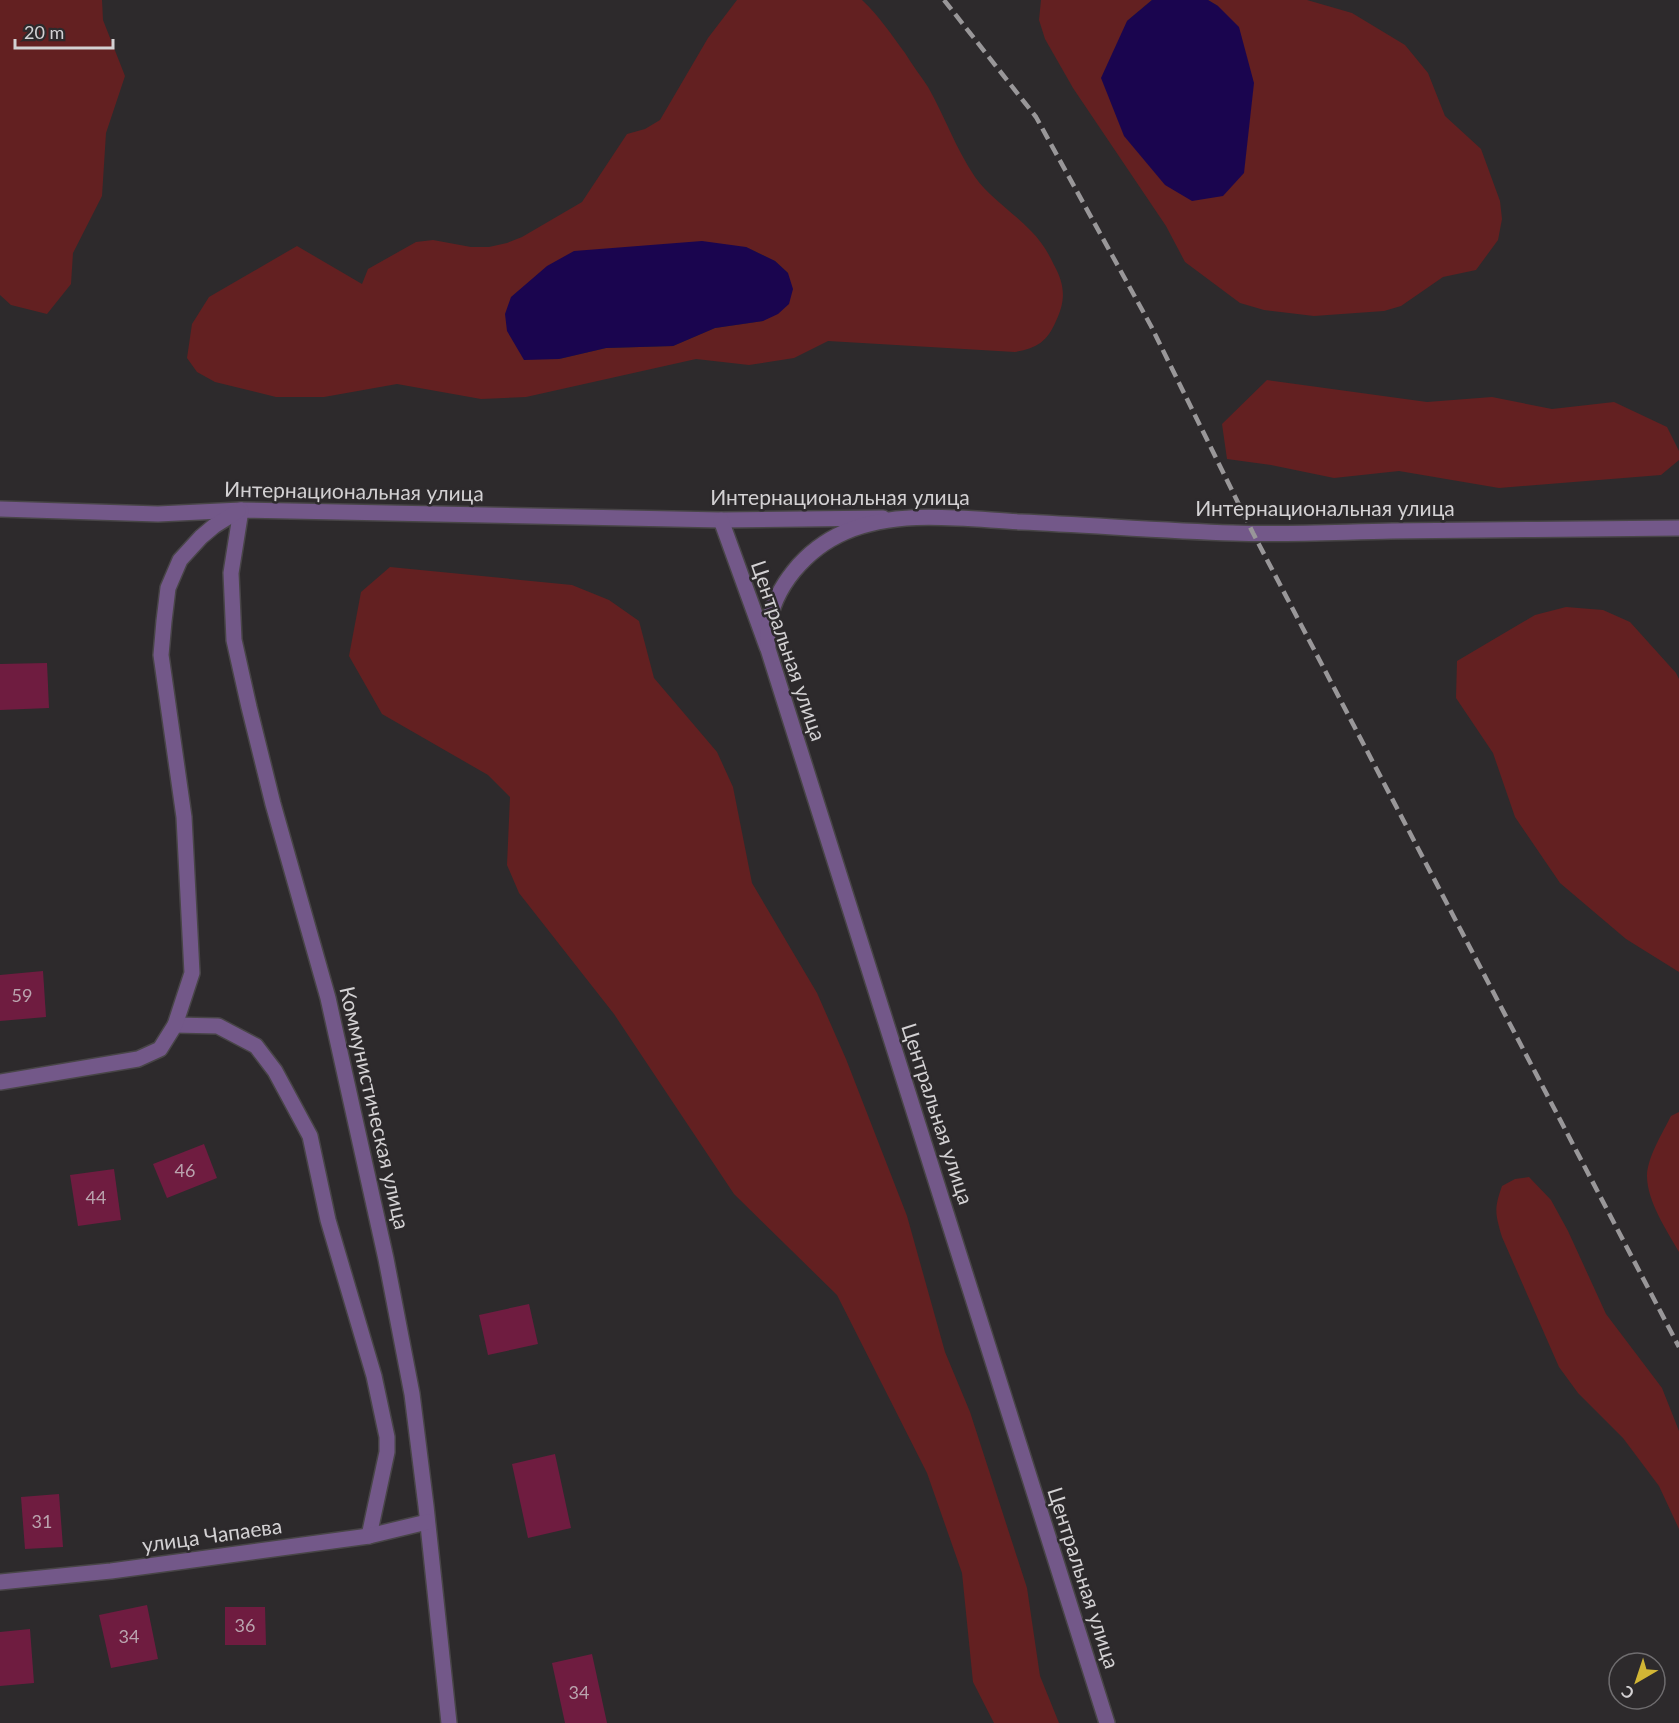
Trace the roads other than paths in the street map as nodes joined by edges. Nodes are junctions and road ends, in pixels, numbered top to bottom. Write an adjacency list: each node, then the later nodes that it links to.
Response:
1 (0, 509): 2 (street, Интернациональная улица)
2 (241, 510): 4 (street, Интернациональная улица); 7 (street); 9 (street, Коммунистическая улица)
3 (904, 517): 4 (street, Интернациональная улица); 5 (street, Интернациональная улица); 6 (street)
4 (721, 520): 6 (street, Центральная улица)
5 (1679, 528)
6 (768, 649): 13 (street, Центральная улица)
7 (175, 1025): 8 (street); 10 (street)
8 (0, 1082)
9 (427, 1522): 10 (street, улица Чапаева); 12 (street, Коммунистическая улица)
10 (369, 1536): 11 (street, улица Чапаева)
11 (0, 1582)
12 (449, 1723)
13 (1107, 1723)

